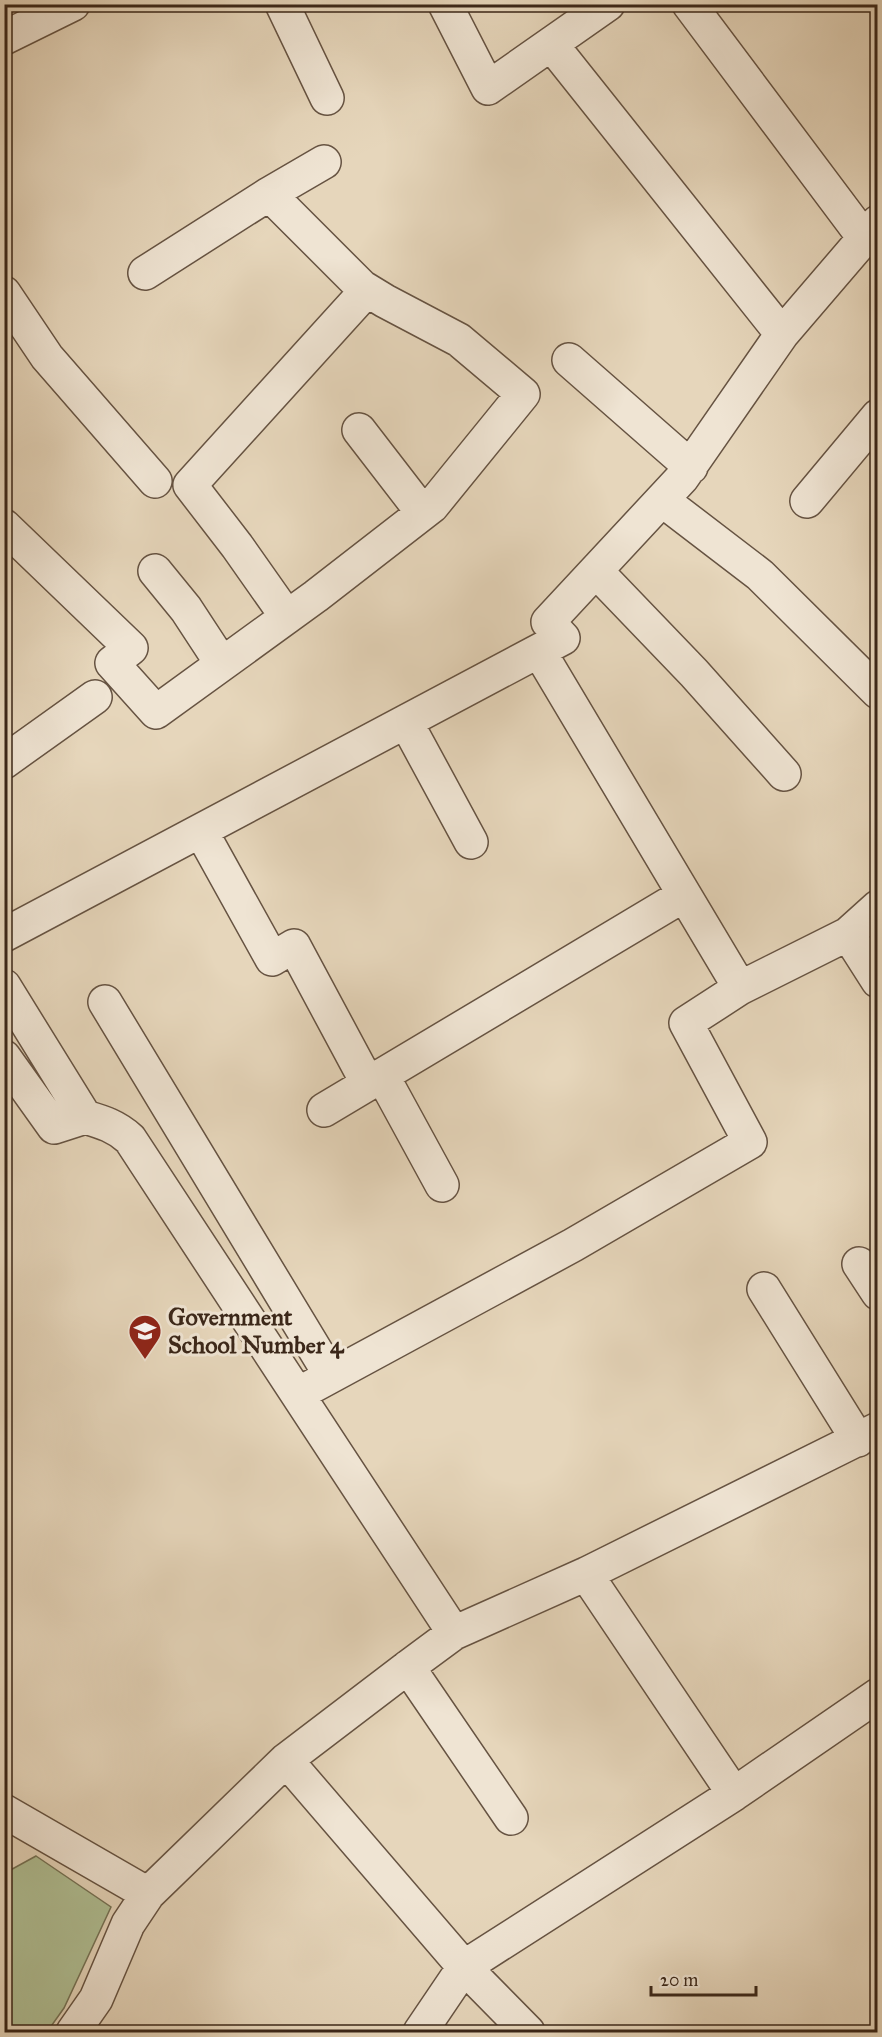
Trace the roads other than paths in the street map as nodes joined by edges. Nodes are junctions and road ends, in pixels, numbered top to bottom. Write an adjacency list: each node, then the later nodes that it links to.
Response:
1 (73, 4): 6 (street)
2 (282, 4): 8 (street)
3 (445, 4): 7 (street)
4 (608, 4): 7 (street)
5 (689, 4): 11 (street)
6 (4, 38)
7 (551, 44): 15 (street)
8 (327, 98)
9 (324, 162): 10 (street)
10 (269, 194): 12 (street); 13 (street)
11 (871, 230): 15 (street)
12 (145, 273)
13 (367, 290): 23 (street); 27 (street)
14 (4, 292): 20 (street)
15 (782, 334): 19 (street)
16 (569, 360): 19 (street)
17 (878, 416): 22 (street)
18 (359, 430): 23 (street)
19 (691, 467): 21 (street)
20 (155, 481)
21 (662, 500): 26 (street); 30 (street)
22 (807, 501)
23 (423, 513): 27 (street)
24 (4, 526): 29 (street)
25 (155, 571): 29 (street)
26 (597, 571): 28 (street); 34 (street)
27 (287, 616): 29 (street)
28 (539, 651): 32 (street); 37 (street)
29 (222, 664)
30 (878, 692)
31 (95, 697): 33 (street)
32 (406, 722): 35 (street); 36 (street)
33 (4, 762)
34 (784, 774)
35 (201, 831): 40 (street); 46 (street)
36 (471, 842)
37 (684, 895): 43 (street); 46 (street)
38 (878, 907): 39 (street)
39 (848, 934): 41 (street); 43 (street)
40 (4, 935)
41 (878, 981)
42 (4, 986): 48 (street)
43 (740, 987): 53 (street)
44 (105, 1002): 53 (street)
45 (4, 1057): 48 (street)
46 (375, 1079): 47 (street); 49 (street)
47 (324, 1110)
48 (85, 1117): 54 (street)
49 (442, 1185)
50 (859, 1264): 52 (street)
51 (764, 1289): 55 (street)
52 (878, 1293)
53 (331, 1376): 54 (street)
54 (298, 1394): 57 (street)
55 (868, 1435): 56 (street)
56 (586, 1574): 57 (street); 61 (street)
57 (454, 1633): 58 (street)
58 (408, 1667): 60 (street); 63 (street)
59 (878, 1695): 61 (street)
60 (286, 1760): 64 (street); 65 (street)
61 (734, 1794): 65 (street)
62 (4, 1811): 64 (street)
63 (511, 1818)
64 (148, 1894): 66 (street)
65 (464, 1967): 67 (street); 68 (street)
66 (73, 2032)
67 (420, 2032)
68 (528, 2032)

